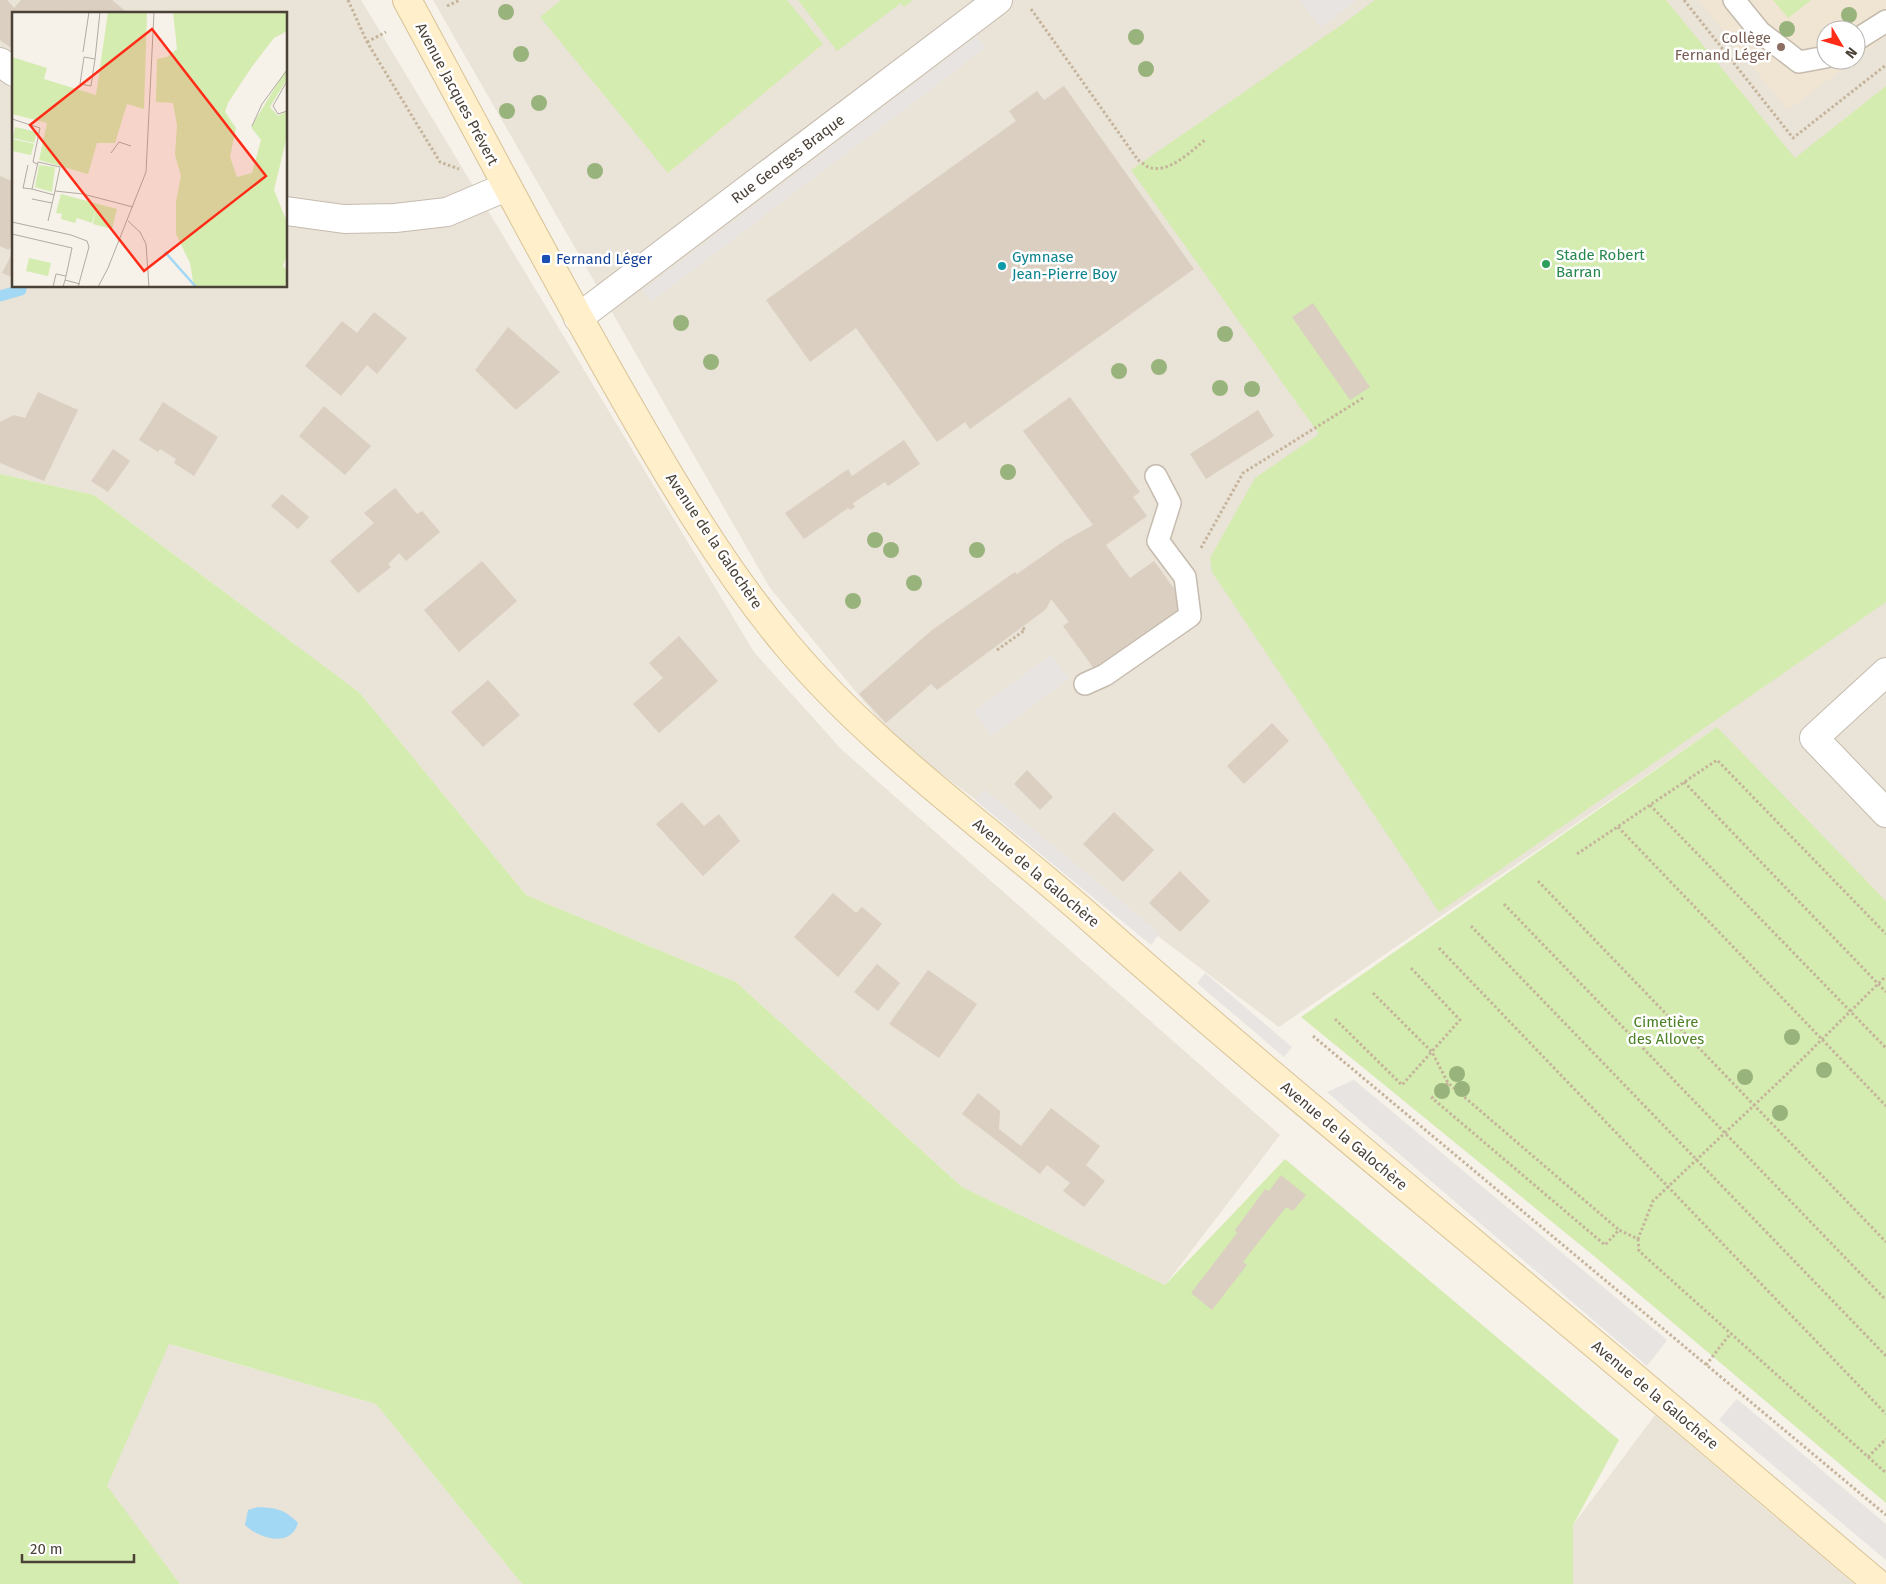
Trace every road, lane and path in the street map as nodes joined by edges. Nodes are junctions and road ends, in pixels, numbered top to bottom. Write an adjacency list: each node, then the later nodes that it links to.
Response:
1 (348, 0): 12 (path)
2 (407, 0): 12 (main road, Avenue Jacques Prévert)
3 (998, 0): 14 (street, Rue Georges Braque)
4 (1734, 0): 8 (lane)
5 (1030, 8): 11 (path)
6 (1886, 22): 7 (lane)
7 (1866, 34)
8 (1816, 58)
9 (0, 62): 10 (street)
10 (12, 71)
11 (1205, 140)
12 (506, 187): 13 (street); 14 (main road, Avenue de la Galochère)
13 (288, 211)
14 (578, 318): 61 (main road, Avenue de la Galochère)
15 (1363, 398): 17 (path)
16 (1156, 476): 17 (lane)
17 (1185, 577): 21 (lane)
18 (1022, 627): 19 (path)
19 (997, 650)
20 (1886, 672): 24 (street)
21 (1085, 684)
22 (1684, 782): 23 (path); 30 (path); 34 (path)
23 (1650, 805): 25 (path); 37 (path)
24 (1886, 813)
25 (1618, 827): 26 (path); 40 (path)
26 (1577, 854)
27 (1538, 881): 44 (path)
28 (1504, 904): 46 (path)
29 (1471, 926): 47 (path)
30 (1886, 934)
31 (1439, 948): 48 (path)
32 (1410, 968): 42 (path)
33 (1886, 976): 34 (path)
34 (1878, 983): 35 (path); 37 (path)
35 (1886, 992)
36 (1373, 993): 42 (path)
37 (1852, 1012): 40 (path); 41 (path)
38 (1335, 1019): 42 (path)
39 (1313, 1036): 55 (path)
40 (1822, 1040): 44 (path); 45 (path)
41 (1886, 1048)
42 (1432, 1052): 43 (path)
43 (1448, 1083): 49 (path); 49 (path)
44 (1754, 1106): 46 (path); 51 (path)
45 (1886, 1106)
46 (1725, 1133): 47 (path); 52 (path)
47 (1697, 1160): 48 (path); 54 (path)
48 (1668, 1187): 50 (path); 56 (path)
49 (1619, 1230): 50 (path)
50 (1638, 1239): 53 (path)
51 (1886, 1242)
52 (1886, 1300)
53 (1731, 1334): 55 (path); 58 (path)
54 (1886, 1356)
55 (1706, 1364): 60 (path)
56 (1886, 1414)
57 (1886, 1439): 58 (path)
58 (1868, 1458): 59 (path)
59 (1886, 1473)
60 (1886, 1515)
61 (1878, 1584)

